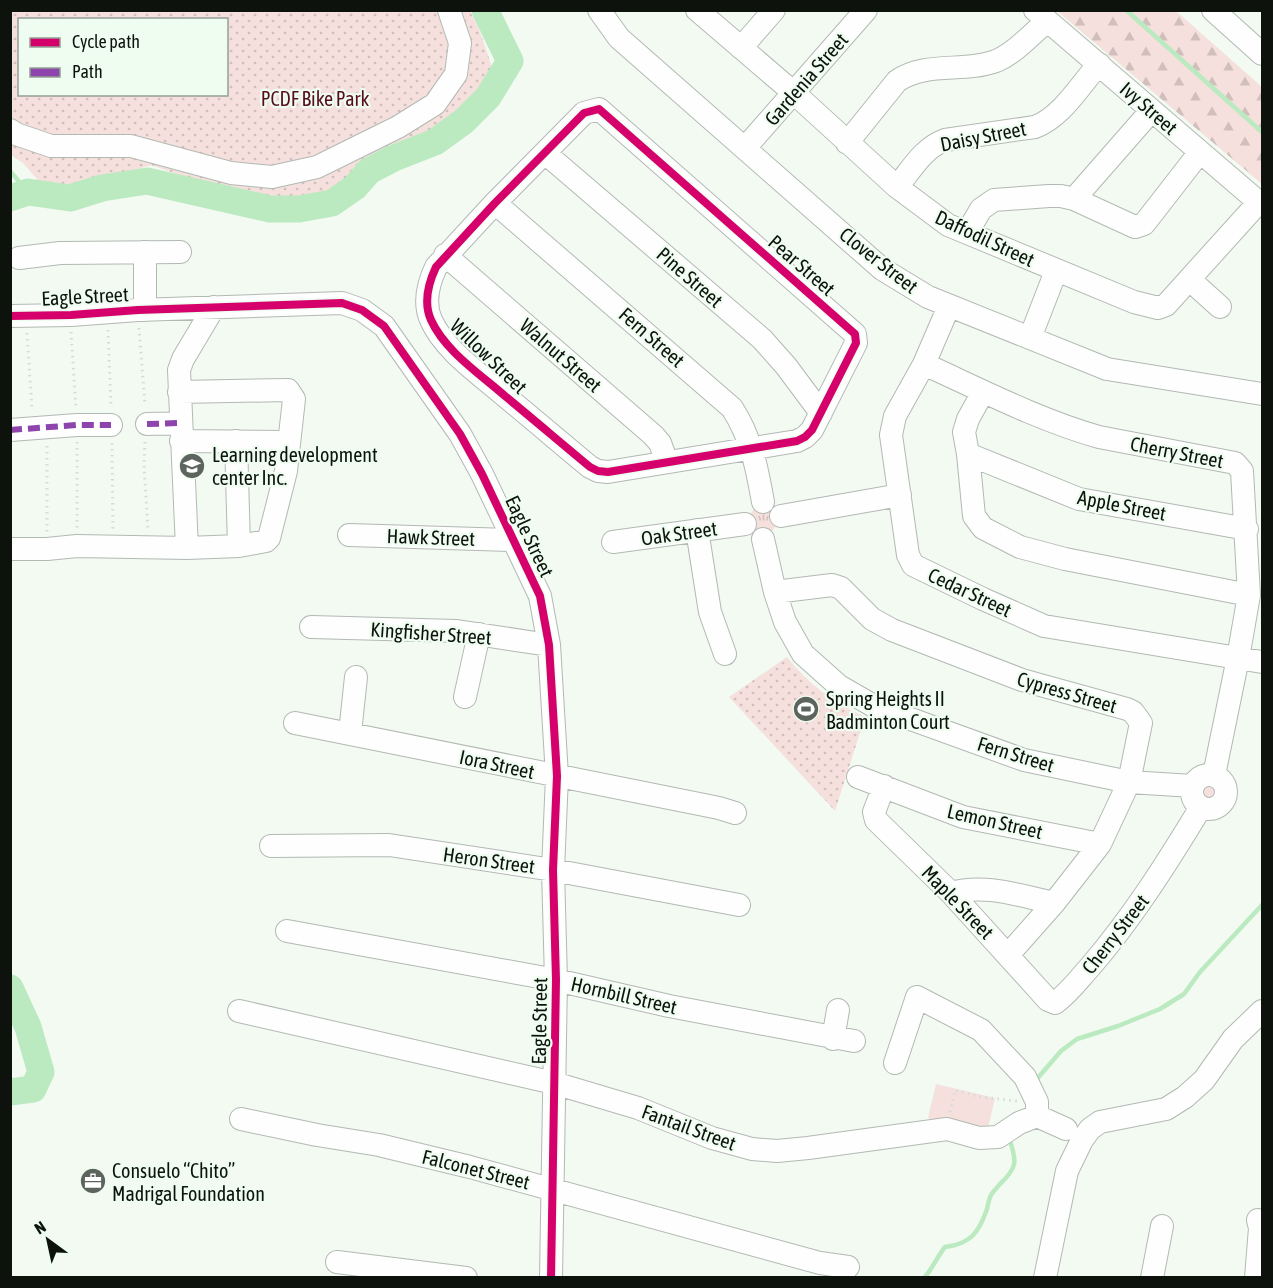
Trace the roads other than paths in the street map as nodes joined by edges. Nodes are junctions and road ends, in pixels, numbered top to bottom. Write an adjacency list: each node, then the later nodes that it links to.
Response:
1 (449, 10): 14 (street)
2 (599, 10): 16 (street, Clover Street)
3 (697, 10): 8 (street, Daffodil Street)
4 (774, 10): 8 (street)
5 (866, 10): 11 (street, Gardenia Street)
6 (1213, 10): 9 (street)
7 (1041, 16): 10 (street, Ivy Street); 15 (street)
8 (741, 48): 11 (street, Daffodil Street)
9 (1263, 54)
10 (1099, 64): 13 (street, Ivy Street); 19 (street, Daisy Street)
11 (794, 93): 15 (street, Daffodil Street); 16 (street, Gardenia Street)
12 (599, 109): 18 (street, Willow Street); 40 (street, Pear Street)
13 (1151, 111): 17 (street, Ivy Street); 20 (street)
14 (10, 130)
15 (847, 142): 19 (street, Daffodil Street)
16 (745, 148): 30 (street, Clover Street)
17 (1200, 152): 20 (street); 22 (street, Ivy Street)
18 (545, 153): 21 (street, Willow Street); 40 (street, Pine Street)
19 (897, 188): 23 (street, Daffodil Street)
20 (1074, 199): 23 (street)
21 (495, 203): 26 (street, Willow Street); 47 (street, Fern Street)
22 (1261, 204): 29 (street, Daffodil Street)
23 (967, 233): 28 (street, Daffodil Street)
24 (145, 252): 25 (street); 27 (street); 33 (street)
25 (180, 252)
26 (446, 255): 49 (street, Walnut Street); 49 (street, Willow Street)
27 (19, 258)
28 (1056, 271): 29 (street, Daffodil Street); 35 (street)
29 (1190, 280): 32 (street)
30 (949, 306): 35 (street, Clover Street); 36 (street, Cedar Street)
31 (214, 307): 33 (street, Eagle Street); 37 (street); 58 (street, Eagle Street)
32 (1220, 307)
33 (145, 310): 34 (street, Eagle Street)
34 (18, 316)
35 (1030, 338): 39 (street, Clover Street)
36 (924, 364): 38 (street, Cherry Street); 50 (street, Cedar Street)
37 (179, 392): 44 (street); 46 (street)
38 (983, 392): 48 (street); 54 (street, Cherry Street)
39 (1263, 394)
40 (821, 413): 47 (street, Pear Street)
41 (147, 424): 44 (street)
42 (111, 425): 43 (street)
43 (30, 429)
44 (181, 432): 45 (street); 61 (street)
45 (236, 441): 46 (street); 60 (street)
46 (289, 442): 60 (street)
47 (753, 449): 49 (street, Willow Street); 51 (street, Fern Street)
48 (968, 454): 54 (street, Apple Street); 64 (street)
49 (667, 462)
50 (900, 495): 52 (street); 69 (street, Cedar Street)
51 (763, 502): 52 (street); 53 (street)
52 (781, 516): 57 (street)
53 (745, 524): 55 (street, Oak Street); 57 (street)
54 (1246, 529): 64 (street, Cherry Street)
55 (698, 530): 59 (street, Oak Street); 68 (street)
56 (349, 535): 58 (street, Hawk Street)
57 (763, 538): 63 (street, Fern Street)
58 (513, 540): 67 (street, Eagle Street)
59 (613, 542)
60 (239, 546): 61 (street)
61 (187, 548): 62 (street)
62 (10, 549)
63 (775, 592): 78 (street, Fern Street); 78 (street, Cypress Street)
64 (1249, 595): 69 (street, Cherry Street)
65 (311, 627): 66 (street, Kingfisher Street)
66 (479, 634): 67 (street, Kingfisher Street); 72 (street)
67 (549, 645): 76 (street, Eagle Street)
68 (725, 654)
69 (1238, 658): 70 (street, Cedar Street); 75 (street, Cherry Street)
70 (1263, 662)
71 (356, 677): 74 (street)
72 (465, 697)
73 (295, 723): 74 (street, Iora Street)
74 (350, 733): 76 (street, Iora Street)
75 (1214, 775): 80 (street); 81 (street)
76 (557, 776): 82 (street, Iora Street); 85 (street, Eagle Street)
77 (858, 777): 79 (street, Lemon Street)
78 (1129, 782): 80 (street, Fern Street); 83 (street, Cypress Street)
79 (884, 786): 83 (street, Lemon Street); 86 (street, Maple Street)
80 (1193, 786): 81 (street)
81 (1201, 807): 92 (street, Cherry Street)
82 (735, 813)
83 (1100, 844): 87 (street, Cypress Street)
84 (272, 846): 85 (street, Heron Street)
85 (553, 870): 88 (street, Heron Street); 91 (street, Eagle Street)
86 (951, 893): 87 (street); 90 (street, Maple Street)
87 (1054, 903): 90 (street, Cypress Street)
88 (739, 905)
89 (287, 931): 91 (street, Hornbill Street)
90 (1008, 955): 92 (street, Maple Street)
91 (556, 980): 93 (street, Hornbill Street); 97 (street, Eagle Street)
92 (1064, 997)
93 (838, 1010)
94 (238, 1011): 97 (street, Fantail Street)
95 (1263, 1011): 108 (street)
96 (895, 1063): 98 (street)
97 (554, 1083): 98 (street, Fantail Street); 101 (street, Eagle Street)
98 (1037, 1109): 100 (street)
99 (242, 1119): 101 (street, Falconet Street)
100 (1066, 1129)
101 (552, 1188): 105 (street, Falconet Street); 107 (street, Eagle Street)
102 (1258, 1220): 110 (street)
103 (1162, 1226): 109 (street)
104 (337, 1262): 106 (street)
105 (848, 1267)
106 (466, 1278)
107 (551, 1278)
108 (1045, 1278)
109 (1152, 1278)
110 (1256, 1278)

